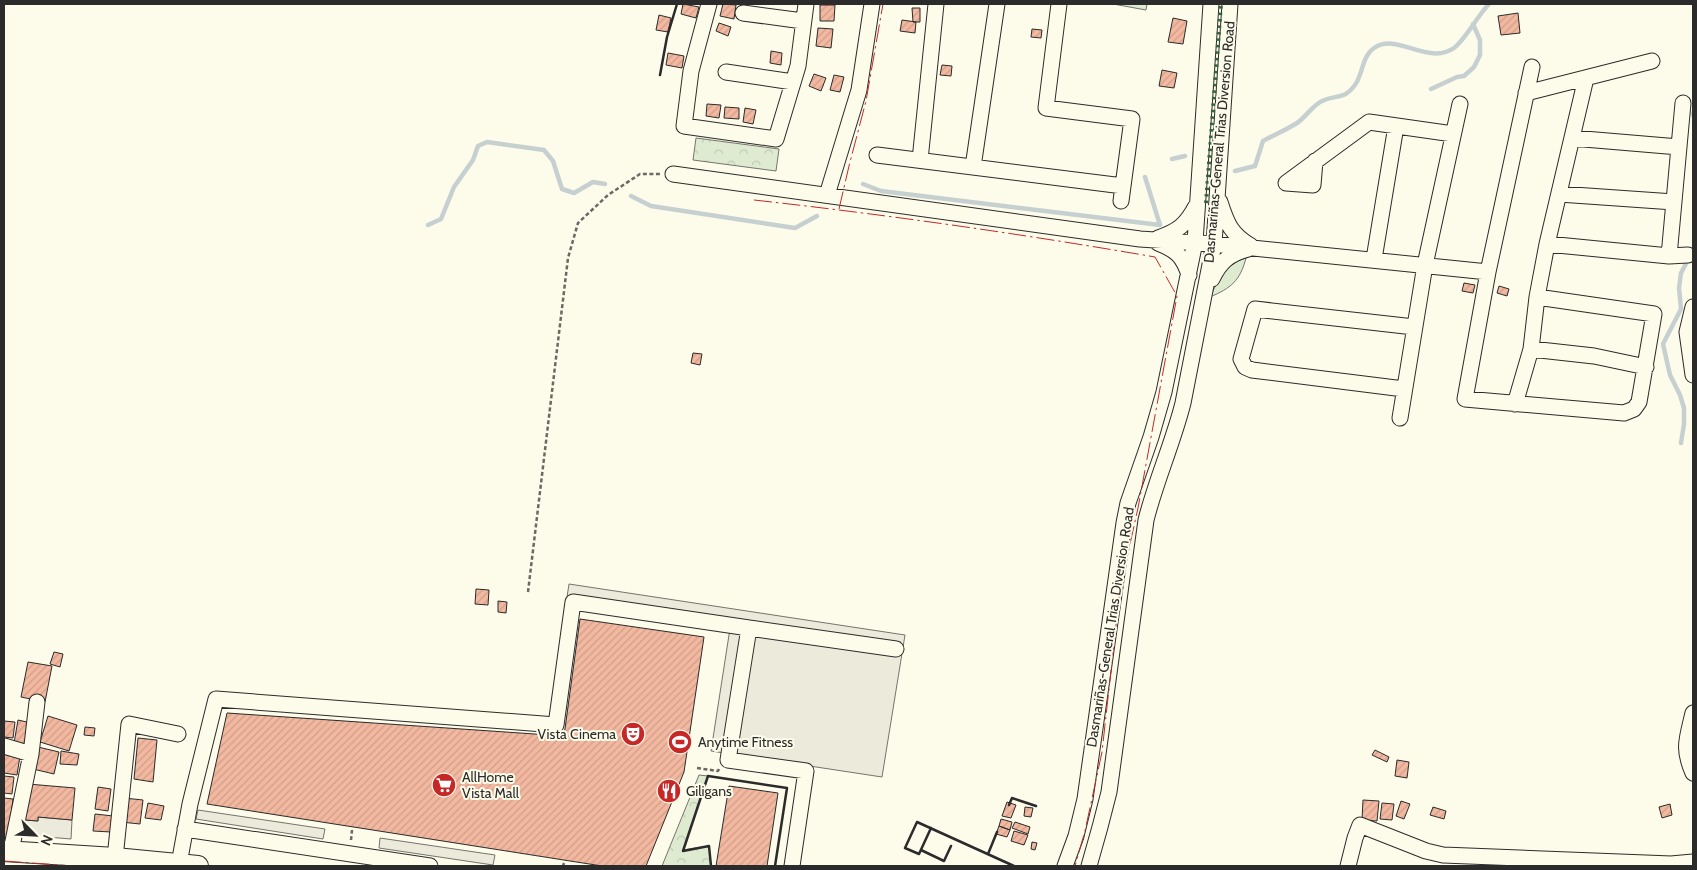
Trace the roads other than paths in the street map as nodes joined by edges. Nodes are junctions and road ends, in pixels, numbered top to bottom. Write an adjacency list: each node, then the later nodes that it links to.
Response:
1 (708, 4): 15 (street)
2 (806, 4): 10 (street)
3 (872, 4): 30 (street)
4 (936, 4): 24 (street)
5 (997, 4): 26 (street)
6 (1059, 4): 28 (street)
7 (1211, 4): 33 (street, Dasmariñas-General Trias Diversion Road)
8 (1230, 4): 31 (street, Dasmariñas-General Trias Diversion Road)
9 (742, 14): 10 (street)
10 (803, 21): 15 (street)
11 (1652, 61): 14 (street)
12 (1532, 67): 16 (street)
13 (726, 72): 15 (street)
14 (1586, 78): 16 (street); 21 (street)
15 (794, 82)
16 (1526, 93): 45 (street)
17 (1682, 103): 22 (street)
18 (1460, 104): 20 (street)
19 (1396, 126): 20 (street); 25 (street); 42 (street)
20 (1453, 134): 43 (street)
21 (1572, 138): 22 (street); 29 (street)
22 (1679, 147): 34 (street)
23 (877, 155): 24 (street)
24 (920, 160): 26 (street)
25 (1315, 161)
26 (973, 167): 28 (street)
27 (673, 174): 30 (street)
28 (1123, 186): 32 (street)
29 (1559, 194): 34 (street); 38 (street)
30 (827, 195): 35 (street)
31 (1218, 195): 37 (street, Dasmariñas-General Trias Diversion Road); 39 (street)
32 (1121, 201)
33 (1197, 202): 35 (street); 36 (street, Dasmariñas-General Trias Diversion Road)
34 (1674, 202): 41 (street)
35 (1152, 240): 36 (street); 44 (street)
36 (1195, 242): 37 (street); 44 (street, Dasmariñas-General Trias Diversion Road)
37 (1214, 244): 39 (street); 46 (street, Dasmariñas-General Trias Diversion Road)
38 (1547, 244): 41 (street); 47 (street)
39 (1252, 247): 42 (street); 46 (street)
40 (1688, 255): 41 (street)
41 (1669, 256)
42 (1374, 259): 43 (street)
43 (1425, 265): 45 (street); 50 (street)
44 (1189, 272): 49 (street); 72 (street, Dasmariñas-General Trias Diversion Road)
45 (1488, 272): 55 (street)
46 (1204, 294): 49 (street, Dasmariñas-General Trias Diversion Road)
47 (1537, 297): 51 (street); 52 (street)
48 (1693, 307): 53 (street)
49 (1198, 326): 73 (street, Dasmariñas-General Trias Diversion Road)
50 (1414, 327): 54 (street); 54 (street)
51 (1531, 349): 52 (street); 55 (street)
52 (1646, 367): 55 (street)
53 (1693, 375)
54 (1404, 389): 56 (street)
55 (1515, 404)
56 (1400, 418)
57 (749, 628): 58 (street); 65 (street); 71 (street)
58 (896, 649)
59 (37, 702): 63 (street)
60 (1693, 713): 64 (street)
61 (178, 734): 67 (street)
62 (4, 746): 63 (street)
63 (31, 754): 66 (street)
64 (1693, 773)
65 (185, 829): 69 (street); 70 (street)
66 (7, 851): 67 (main road)
67 (115, 858): 69 (main road)
68 (1693, 862): 74 (street)
69 (189, 865)
70 (430, 866)
71 (792, 866)
72 (1065, 866)
73 (1088, 866)
74 (1348, 866)

